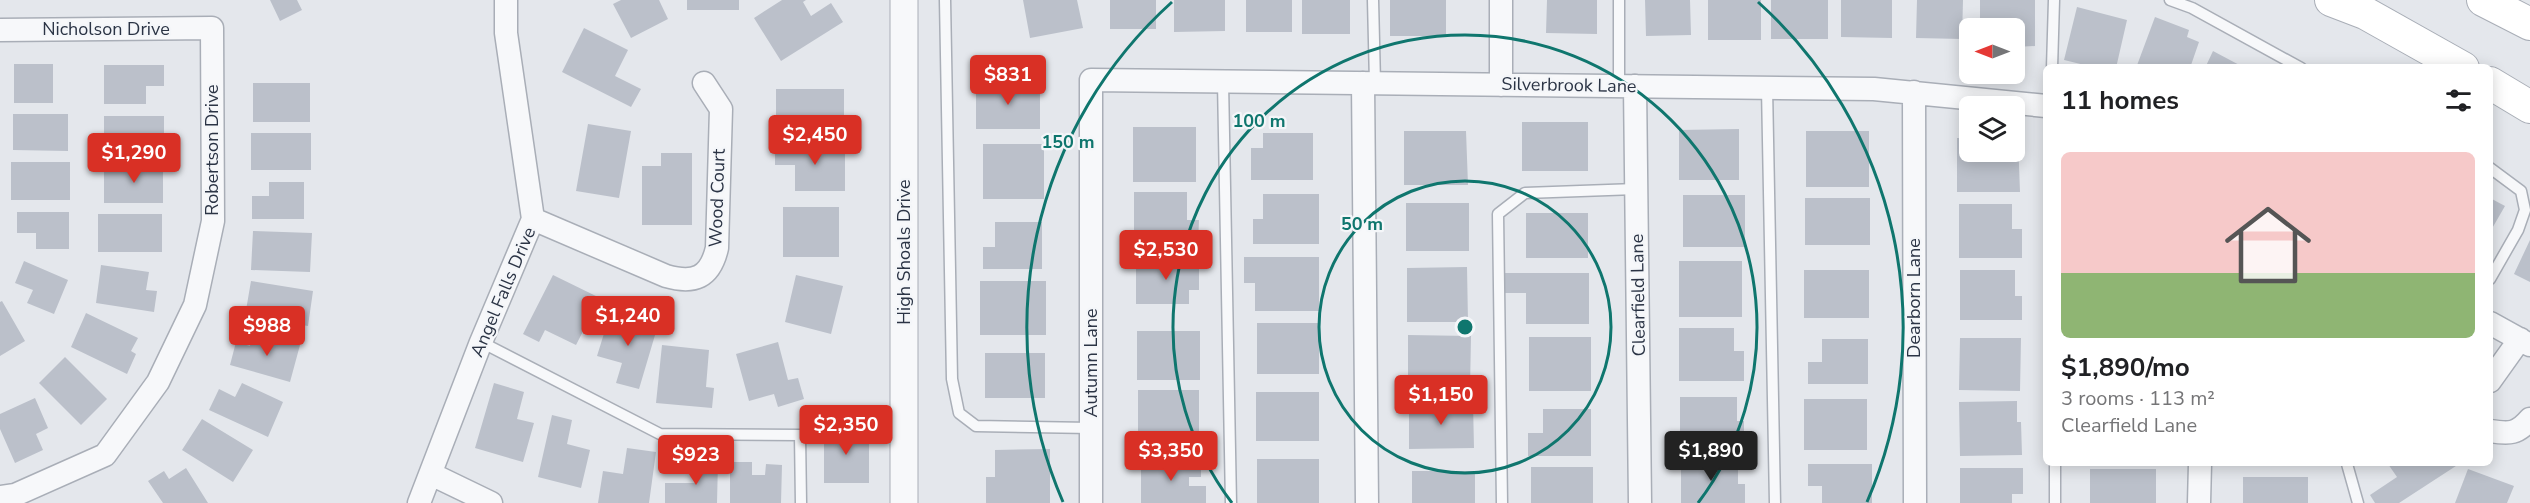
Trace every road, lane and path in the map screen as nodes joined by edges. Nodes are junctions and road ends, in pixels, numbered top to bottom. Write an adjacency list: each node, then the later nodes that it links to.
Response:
1 (506, 0): 30 (street, Angel Falls Drive)
2 (904, 0): 47 (street, High Shoals Drive)
3 (945, 0): 37 (lane)
4 (1373, 0): 20 (lane)
5 (1501, 0): 21 (street)
6 (1619, 0): 23 (lane)
7 (2054, 0): 14 (lane)
8 (2170, 0): 15 (lane)
9 (2331, 0): 16 (main road)
10 (2483, 0): 11 (main road)
11 (2530, 24)
12 (212, 28): 13 (street, Nicholson Drive); 43 (street, Robertson Drive)
13 (0, 30)
14 (2052, 64)
15 (2294, 64)
16 (2456, 64)
17 (1091, 80): 18 (street, Silverbrook Lane); 37 (street, Autumn Lane)
18 (1223, 82): 20 (street, Silverbrook Lane); 49 (lane)
19 (704, 83): 30 (street, Wood Court)
20 (1369, 83): 21 (street, Silverbrook Lane); 50 (street)
21 (1501, 85): 23 (street, Silverbrook Lane)
22 (2493, 85): 27 (main road)
23 (1627, 86): 24 (street, Silverbrook Lane); 29 (street, Clearfield Lane)
24 (1767, 88): 25 (street, Silverbrook Lane); 53 (lane)
25 (1914, 93): 26 (street, Silverbrook Lane); 54 (street, Dearborn Lane)
26 (2043, 106)
27 (2530, 107)
28 (2493, 170): 31 (lane)
29 (1636, 189): 51 (lane); 52 (street, Clearfield Lane)
30 (533, 219): 33 (street, Angel Falls Drive)
31 (2493, 274)
32 (2493, 325): 34 (street)
33 (481, 342): 42 (street, Angel Falls Drive); 46 (lane)
34 (2525, 342): 35 (street)
35 (2493, 378)
36 (2530, 419): 38 (street)
37 (1091, 428): 48 (street, Autumn Lane)
38 (2493, 431)
39 (2055, 466): 55 (lane)
40 (2200, 466): 56 (street)
41 (2348, 466): 57 (lane)
42 (431, 474): 44 (street, Angel Falls Drive); 45 (street)
43 (0, 496)
44 (419, 503)
45 (491, 503)
46 (801, 503)
47 (904, 503)
48 (1091, 503)
49 (1231, 503)
50 (1367, 503)
51 (1502, 503)
52 (1640, 503)
53 (1775, 503)
54 (1915, 503)
55 (2055, 503)
56 (2199, 503)
57 (2358, 503)

